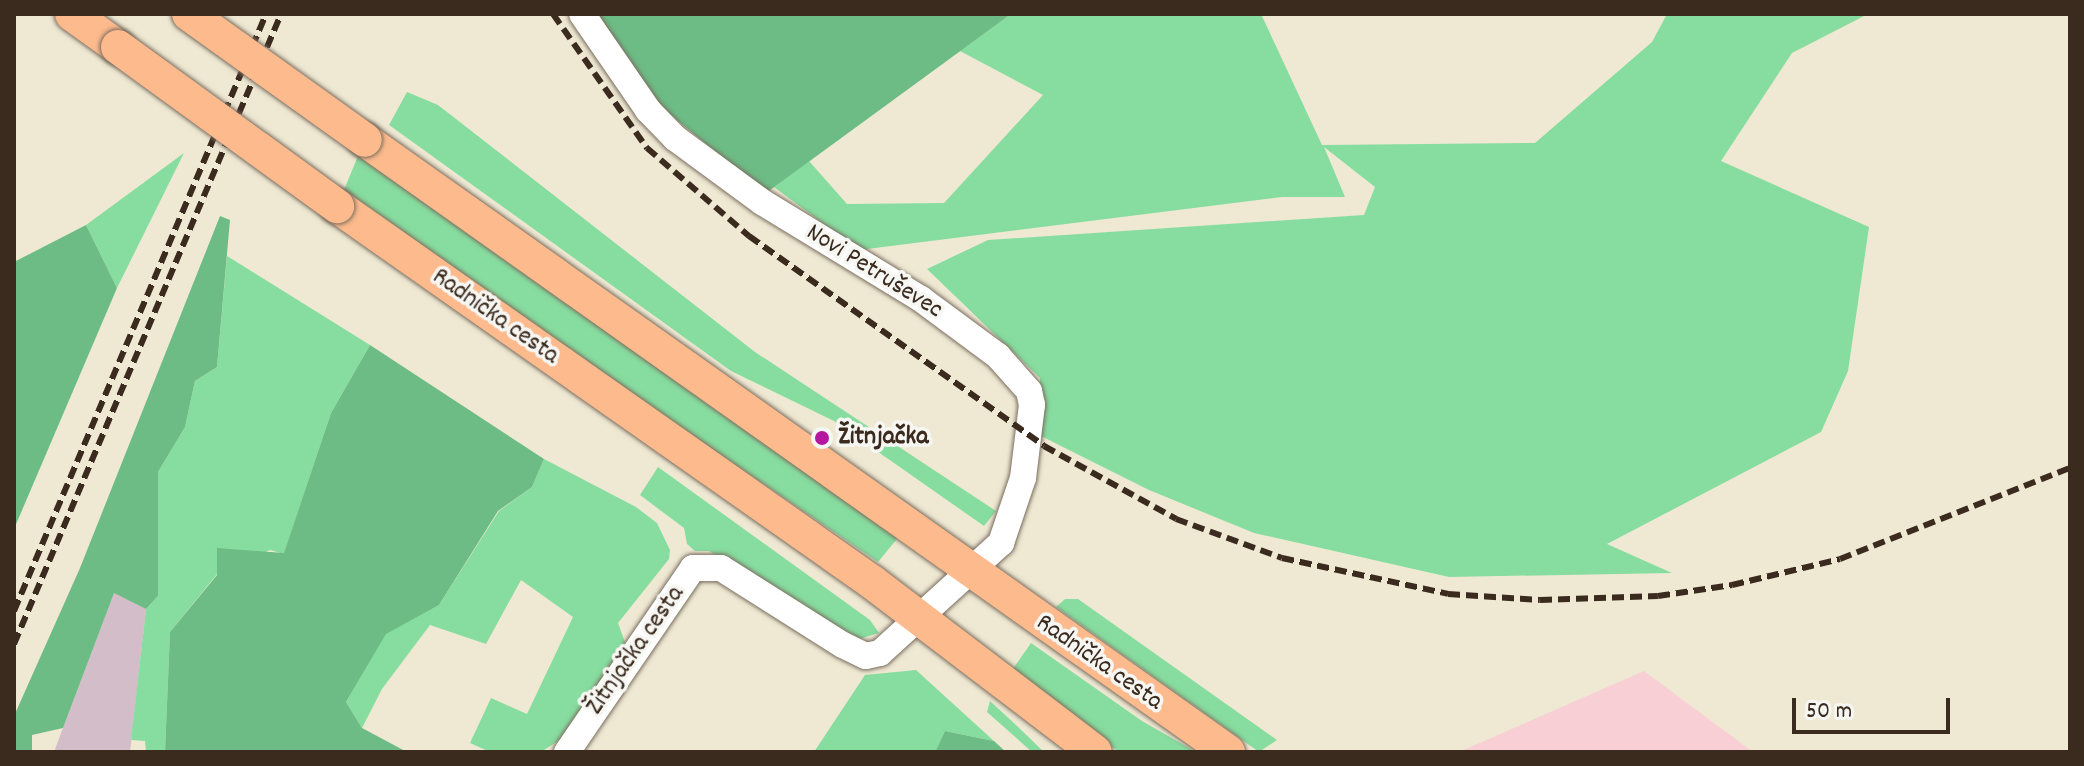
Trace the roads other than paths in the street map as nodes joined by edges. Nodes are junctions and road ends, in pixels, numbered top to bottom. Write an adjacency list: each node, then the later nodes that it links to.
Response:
1 (72, 14): 5 (main road, Radnička cesta, bridge)
2 (189, 14): 4 (main road, Radnička cesta, bridge)
3 (582, 14): 4 (street, Novi Petruševec)
4 (972, 572): 5 (street); 8 (main road, Radnička cesta)
5 (918, 620): 6 (street, Žitnjačka cesta); 7 (main road, Radnička cesta)
6 (567, 752)
7 (1095, 752)
8 (1228, 752)

